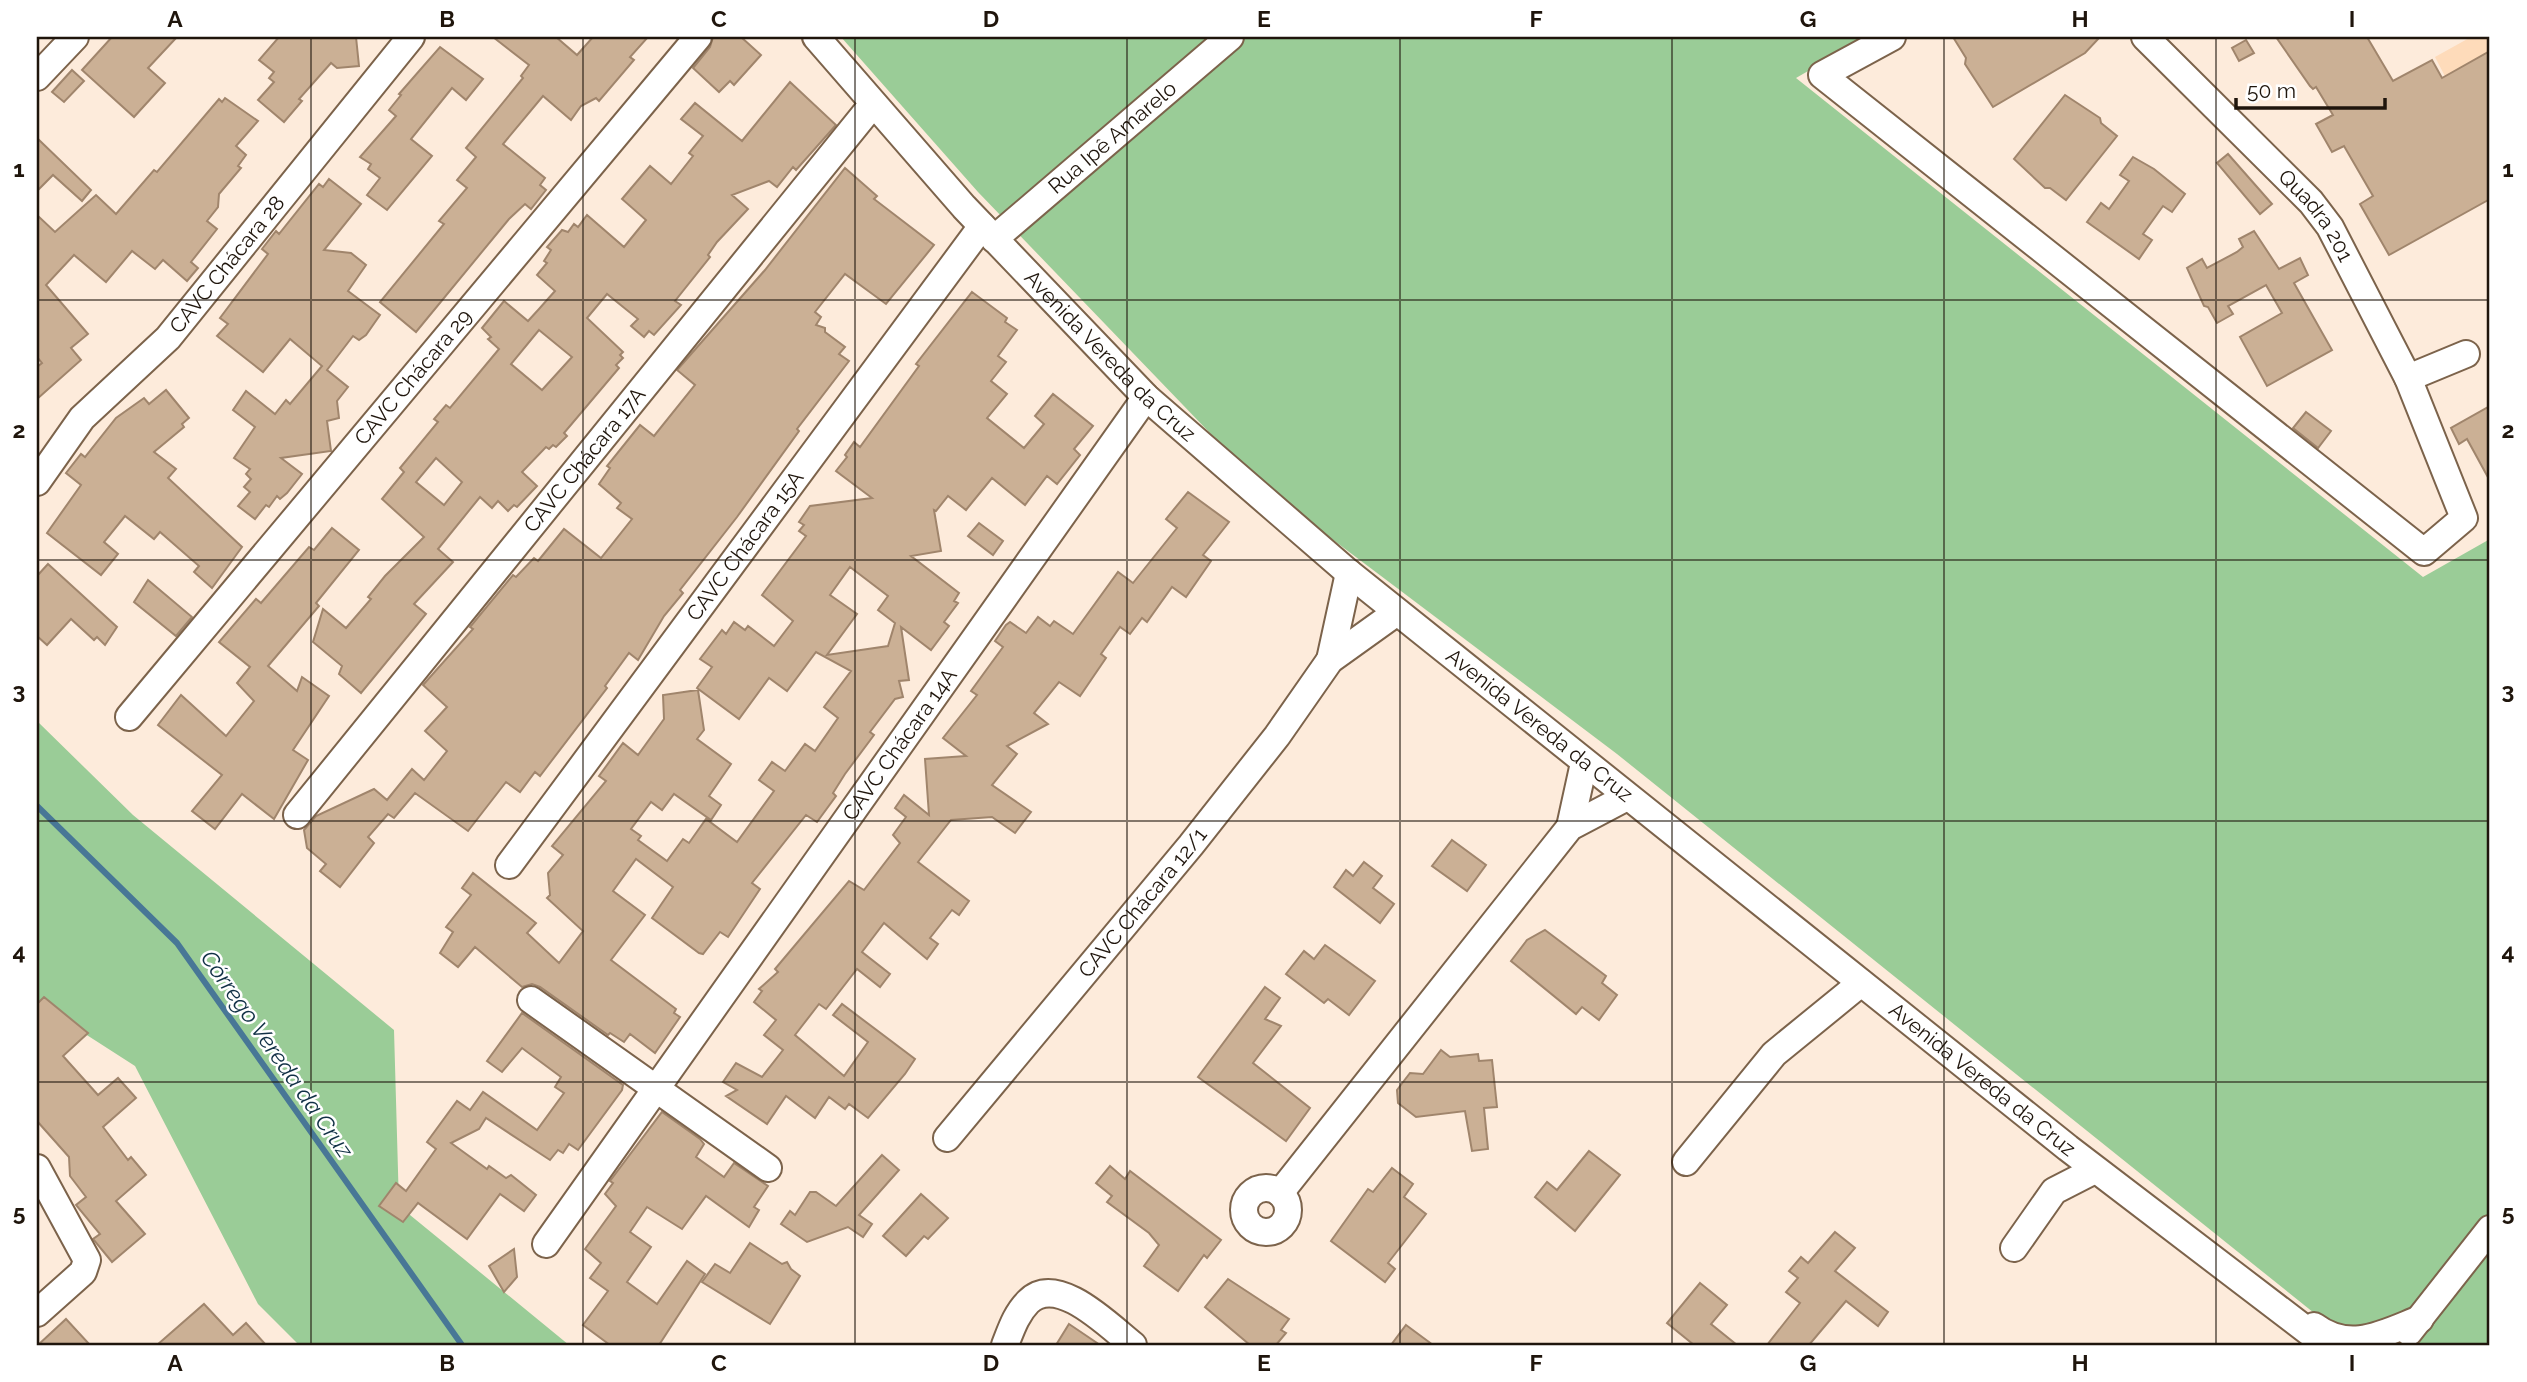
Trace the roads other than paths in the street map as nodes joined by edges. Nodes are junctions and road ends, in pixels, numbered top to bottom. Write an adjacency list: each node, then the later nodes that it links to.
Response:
1 (75, 37): 8 (street)
2 (411, 37): 17 (street, CAVC Chácara 28)
3 (698, 37): 21 (street, CAVC Chácara 29)
4 (816, 37): 9 (street, Avenida Vereda da Cruz)
5 (1230, 37): 11 (street, Rua Ipê Amarelo)
6 (1892, 37): 15 (street, Quadra 201)
7 (2145, 37): 15 (street, Quadra 201)
8 (37, 77)
9 (873, 104): 10 (street, Avenida Vereda da Cruz); 24 (street, CAVC Chácara 17A)
10 (964, 207): 11 (street); 12 (street, Avenida Vereda da Cruz)
11 (1023, 215): 12 (street, Rua Ipê Amarelo); 13 (street)
12 (988, 233): 13 (street, Avenida Vereda da Cruz); 26 (street, CAVC Chácara 15A)
13 (1020, 267): 16 (street, Avenida Vereda da Cruz)
14 (2466, 354): 15 (street)
15 (2408, 379)
16 (1146, 397): 18 (street, Avenida Vereda da Cruz); 29 (street, CAVC Chácara 14A)
17 (37, 482)
18 (1349, 573): 19 (street, Avenida Vereda da Cruz); 20 (street, CAVC Chácara 12/1)
19 (1397, 612): 20 (street, CAVC Chácara 12/1); 22 (street, Avenida Vereda da Cruz)
20 (1329, 660): 30 (street, CAVC Chácara 12/1)
21 (129, 718)
22 (1584, 762): 23 (street, Avenida Vereda da Cruz); 25 (street)
23 (1627, 797): 25 (street); 27 (street, Avenida Vereda da Cruz)
24 (297, 815)
25 (1570, 827): 38 (street)
26 (509, 865)
27 (1861, 983): 31 (street, Avenida Vereda da Cruz); 32 (street)
28 (531, 1000): 29 (street)
29 (656, 1092): 34 (street); 39 (street, CAVC Chácara 14A)
30 (947, 1138)
31 (2056, 1139): 35 (street, Avenida Vereda da Cruz); 36 (street)
32 (1686, 1162)
33 (37, 1168): 42 (street)
34 (768, 1168)
35 (2095, 1170): 36 (street); 41 (street, Avenida Vereda da Cruz)
36 (2054, 1191): 40 (street)
37 (2490, 1229): 43 (street)
38 (1248, 1231)
39 (546, 1244)
40 (2014, 1248)
41 (2239, 1279): 43 (street); 44 (street, Avenida Vereda da Cruz)
42 (37, 1313)
43 (2420, 1319): 47 (street); 48 (street)
44 (2319, 1343)
45 (1005, 1345): 46 (street)
46 (1133, 1345)
47 (2397, 1345)
48 (2414, 1345)

